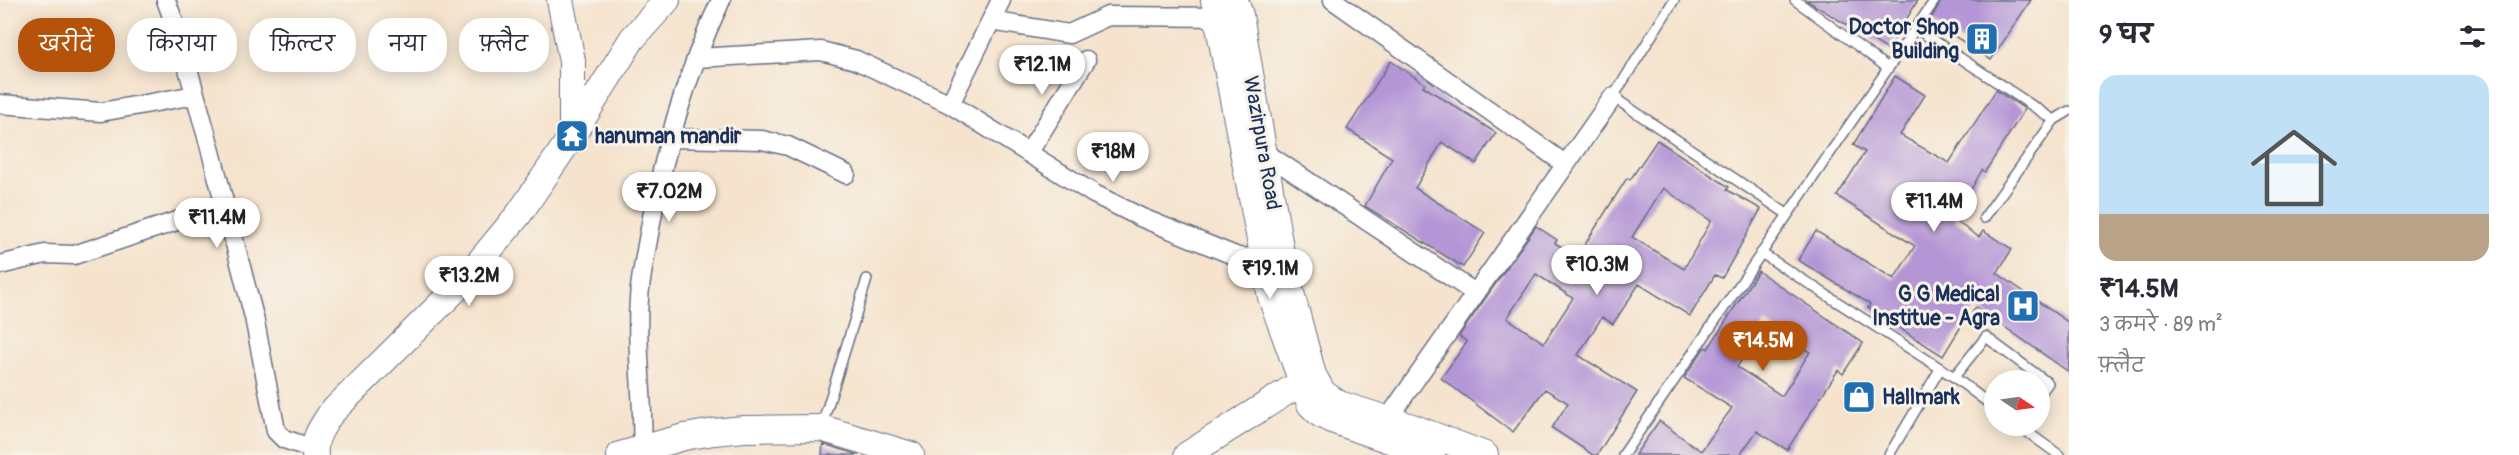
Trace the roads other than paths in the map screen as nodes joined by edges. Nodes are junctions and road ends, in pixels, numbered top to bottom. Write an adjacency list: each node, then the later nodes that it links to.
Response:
1 (166, 0): 16 (street)
2 (560, 0): 22 (main road)
3 (667, 0): 22 (main road)
4 (721, 0): 13 (street)
5 (1001, 0): 11 (street)
6 (1333, 0): 26 (street)
7 (1674, 0): 17 (lane)
8 (1795, 0): 15 (lane)
9 (1935, 0): 12 (lane)
10 (1225, 6): 11 (street); 25 (main road, Wazirpura Road); 32 (main road, Wazirpura Road)
11 (991, 21): 19 (street)
12 (1915, 28): 15 (lane); 21 (lane)
13 (697, 58): 19 (street); 23 (street)
14 (1086, 60): 24 (street)
15 (1888, 68): 29 (lane)
16 (195, 95): 18 (street); 28 (street)
17 (1613, 97): 26 (street); 29 (lane)
18 (0, 104)
19 (950, 104): 24 (street)
20 (2069, 111): 21 (lane)
21 (2054, 120): 30 (lane)
22 (572, 136): 44 (main road)
23 (671, 138): 27 (street); 46 (street)
24 (1029, 152): 32 (street)
25 (1264, 152): 32 (main road, Wazirpura Road); 35 (street)
26 (1565, 164): 35 (street)
27 (846, 174)
28 (225, 205): 33 (street); 44 (street)
29 (1787, 214): 31 (lane)
30 (1984, 218)
31 (1761, 253): 36 (lane); 50 (lane)
32 (1274, 259): 39 (main road, Wazirpura Road)
33 (0, 265)
34 (867, 279): 42 (lane)
35 (1475, 293): 41 (street)
36 (1940, 369): 38 (lane); 51 (lane)
37 (2030, 370): 38 (lane)
38 (1954, 377): 40 (lane)
39 (1307, 378): 41 (main road, Wazirpura Road); 45 (main road, Wazirpura Road); 48 (main road)
40 (1984, 400)
41 (1387, 420): 49 (main road, Wazirpura Road)
42 (821, 428): 46 (main road); 47 (main road)
43 (2033, 436): 52 (lane)
44 (315, 452)
45 (1416, 452)
46 (635, 453)
47 (910, 455)
48 (1187, 455)
49 (1485, 455)
50 (1623, 455)
51 (1889, 455)
52 (2059, 455)

